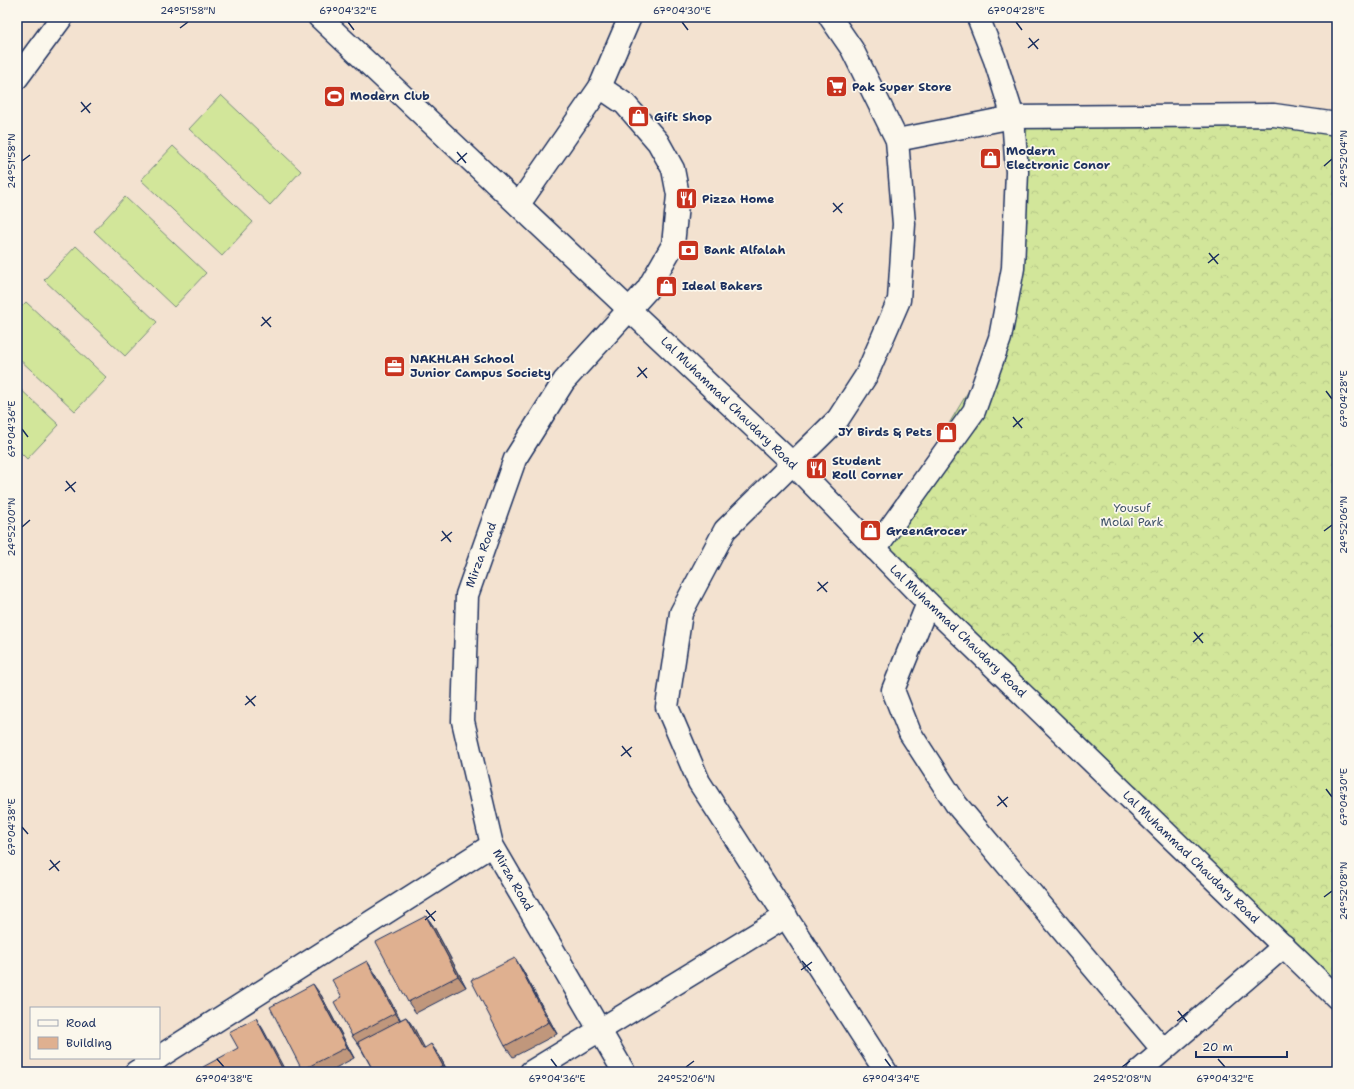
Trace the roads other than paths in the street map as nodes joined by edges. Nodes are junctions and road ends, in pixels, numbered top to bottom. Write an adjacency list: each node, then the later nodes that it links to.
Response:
1 (62, 17): 6 (street)
2 (319, 17): 11 (street, Lal Muhammad Chaudary Road)
3 (630, 17): 7 (street)
4 (830, 17): 10 (street)
5 (978, 17): 8 (street)
6 (17, 78)
7 (600, 87): 11 (street); 12 (street, Mirza Road)
8 (1013, 118): 9 (street); 10 (street); 14 (street)
9 (1337, 124)
10 (897, 140): 13 (street)
11 (519, 204): 12 (street, Lal Muhammad Chaudary Road)
12 (630, 310): 13 (street, Lal Muhammad Chaudary Road); 16 (street, Mirza Road)
13 (794, 464): 14 (street, Lal Muhammad Chaudary Road); 17 (street)
14 (875, 549): 15 (street, Lal Muhammad Chaudary Road)
15 (928, 604): 18 (street, Lal Muhammad Chaudary Road); 21 (street)
16 (492, 844): 20 (street, Mirza Road); 22 (street)
17 (786, 916): 20 (street); 27 (street)
18 (1284, 946): 19 (street, Lal Muhammad Chaudary Road); 21 (street)
19 (1337, 998)
20 (601, 1030): 25 (street); 26 (street, Mirza Road)
21 (1163, 1050): 28 (street)
22 (160, 1057)
23 (156, 1059): 24 (street)
24 (136, 1072)
25 (531, 1072)
26 (624, 1072)
27 (886, 1072)
28 (1138, 1072)

